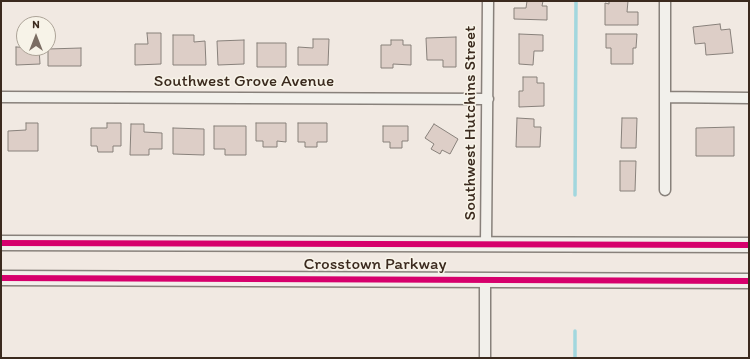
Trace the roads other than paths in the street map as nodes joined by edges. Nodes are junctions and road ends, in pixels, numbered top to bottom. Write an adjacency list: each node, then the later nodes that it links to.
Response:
1 (488, 1): 6 (street, Southwest Hutchins Street)
2 (665, 1): 4 (street)
3 (1, 96): 6 (street, Southwest Grove Avenue)
4 (665, 97): 5 (street); 7 (street)
5 (749, 98)
6 (488, 99): 9 (street, Southwest Hutchins Street)
7 (665, 190)
8 (1, 243): 9 (main road, Crosstown Parkway)
9 (486, 244): 10 (main road, Crosstown Parkway)
10 (749, 245)
11 (1, 278): 12 (main road, Crosstown Parkway)
12 (485, 280): 13 (main road, Crosstown Parkway); 14 (street)
13 (749, 281)
14 (484, 358)

